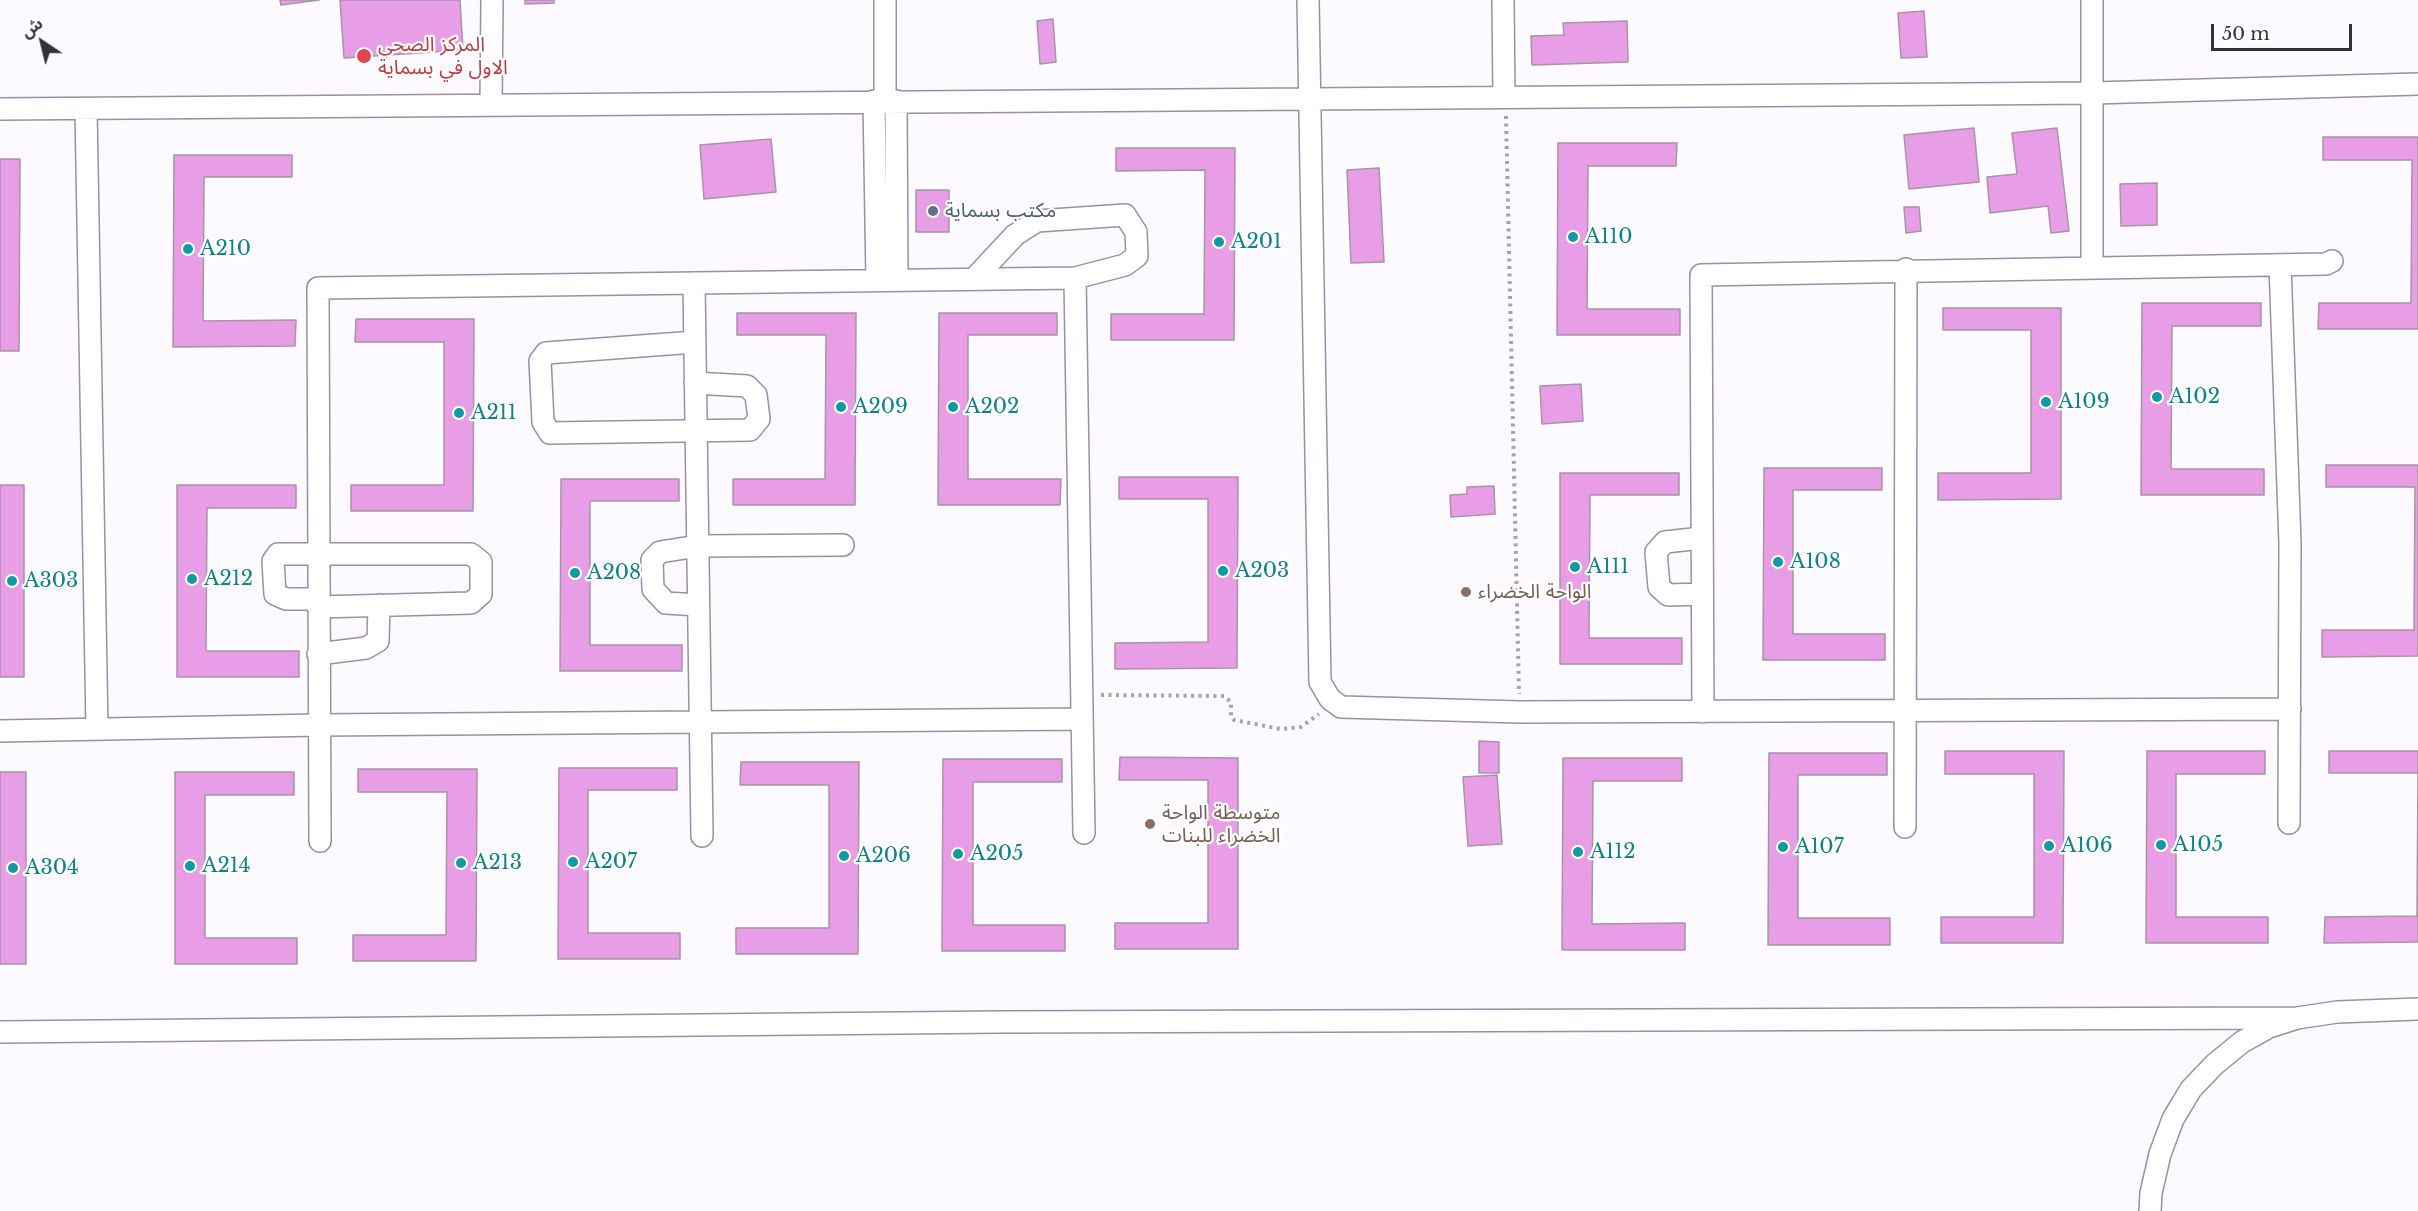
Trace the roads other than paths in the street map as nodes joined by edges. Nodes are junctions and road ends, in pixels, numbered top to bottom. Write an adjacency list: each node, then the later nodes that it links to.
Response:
1 (492, 0): 11 (street)
2 (885, 0): 10 (street)
3 (1308, 0): 9 (street)
4 (1503, 0): 8 (street)
5 (2092, 0): 7 (street)
6 (2418, 84): 7 (street)
7 (2093, 93): 8 (street); 16 (street)
8 (1504, 97): 9 (street)
9 (1309, 100): 10 (street); 36 (street)
10 (885, 101): 11 (street); 20 (street)
11 (491, 105): 13 (street)
12 (0, 109): 13 (street)
13 (86, 109): 40 (street)
14 (2332, 261): 15 (street)
15 (2280, 265): 16 (street); 34 (street)
16 (2092, 267): 17 (street)
17 (1906, 269): 25 (street); 35 (street)
18 (1075, 278): 19 (street); 19 (street); 37 (street)
19 (974, 279): 20 (street)
20 (887, 280): 21 (street)
21 (694, 283): 22 (street); 28 (street)
22 (695, 342): 23 (street); 24 (street)
23 (695, 383): 24 (street); 24 (street)
24 (696, 431): 27 (street)
25 (1702, 538): 29 (street); 29 (street)
26 (843, 545): 27 (street)
27 (698, 546): 32 (street); 32 (street)
28 (319, 555): 30 (street); 30 (street); 31 (street)
29 (1702, 594): 36 (street)
30 (318, 603): 31 (street); 33 (street)
31 (379, 605): 33 (street)
32 (698, 605): 38 (street)
33 (318, 654): 39 (street)
34 (2290, 709): 35 (street); 42 (street)
35 (1905, 710): 36 (street); 43 (street)
36 (1703, 712)
37 (1082, 719): 38 (street); 44 (street)
38 (699, 721): 39 (street); 45 (street)
39 (319, 725): 40 (street); 46 (street)
40 (97, 729): 41 (street)
41 (0, 731)
42 (2289, 823)
43 (1905, 827)
44 (1084, 833)
45 (702, 836)
46 (320, 841)
47 (2418, 1009): 48 (street)
48 (2297, 1018): 49 (street); 50 (street)
49 (0, 1032)
50 (2150, 1211)

